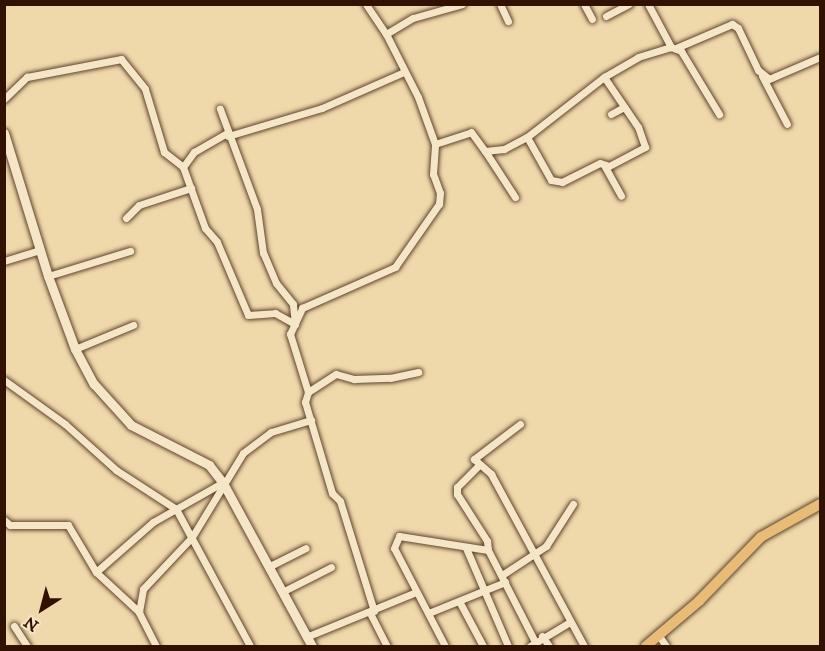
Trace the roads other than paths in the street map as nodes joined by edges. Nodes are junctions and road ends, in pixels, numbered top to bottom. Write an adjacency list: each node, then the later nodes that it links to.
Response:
1 (366, 4): 10 (street)
2 (462, 4): 10 (street)
3 (500, 4): 9 (street)
4 (584, 4): 8 (street)
5 (629, 4): 7 (street)
6 (648, 4): 11 (street)
7 (606, 16)
8 (592, 19)
9 (508, 21)
10 (386, 34): 13 (street)
11 (674, 47): 14 (street); 15 (street); 20 (street)
12 (820, 57): 14 (street)
13 (404, 72): 23 (street); 25 (street)
14 (762, 76): 21 (street)
15 (604, 77): 17 (street); 24 (street)
16 (4, 99): 28 (street)
17 (624, 107): 19 (street); 27 (street)
18 (220, 108): 23 (street)
19 (611, 114)
20 (718, 114)
21 (787, 124)
22 (4, 133): 33 (street)
23 (228, 135): 28 (street); 37 (street)
24 (527, 138): 26 (street); 27 (street)
25 (435, 144): 26 (street); 37 (street)
26 (485, 151): 31 (street)
27 (604, 165): 30 (street)
28 (183, 167): 29 (street)
29 (191, 188): 32 (street); 37 (street)
30 (621, 196)
31 (516, 197)
32 (126, 218)
33 (40, 250): 35 (street); 36 (street)
34 (130, 251): 36 (street)
35 (4, 261)
36 (48, 276): 39 (street)
37 (295, 324): 42 (street)
38 (133, 326): 39 (street)
39 (75, 349): 46 (street)
40 (418, 372): 42 (street)
41 (4, 380): 49 (street)
42 (308, 392): 43 (street)
43 (311, 420): 46 (street); 65 (street)
44 (520, 424): 45 (street)
45 (479, 465): 54 (street); 55 (street)
46 (223, 483): 49 (street); 51 (street); 56 (street)
47 (573, 504): 55 (street)
48 (820, 504): 70 (main road)
49 (176, 509): 51 (street); 58 (street)
50 (4, 520): 58 (street)
51 (192, 537): 64 (street); 75 (street)
52 (306, 548): 56 (street)
53 (466, 548): 54 (street); 60 (street); 62 (street)
54 (488, 550): 59 (street)
55 (535, 555): 59 (street); 67 (street)
56 (268, 567): 61 (street)
57 (331, 567): 61 (street)
58 (96, 572): 64 (street)
59 (504, 578): 60 (street); 72 (street)
60 (484, 591): 63 (street); 80 (street)
61 (282, 592): 71 (street)
62 (417, 592): 65 (street); 66 (street)
63 (459, 601): 66 (street); 79 (street)
64 (140, 612): 74 (street)
65 (372, 612): 71 (street); 77 (street)
66 (431, 612): 78 (street)
67 (570, 622): 69 (street); 82 (street)
68 (14, 626): 73 (street)
69 (542, 636): 72 (street); 81 (street)
70 (659, 636): 83 (main road); 84 (street)
71 (306, 637): 76 (street)
72 (532, 644)
73 (27, 646)
74 (156, 646)
75 (250, 646)
76 (312, 646)
77 (387, 646)
78 (445, 646)
79 (483, 646)
80 (508, 646)
81 (549, 646)
82 (584, 646)
83 (646, 646)
84 (666, 646)

